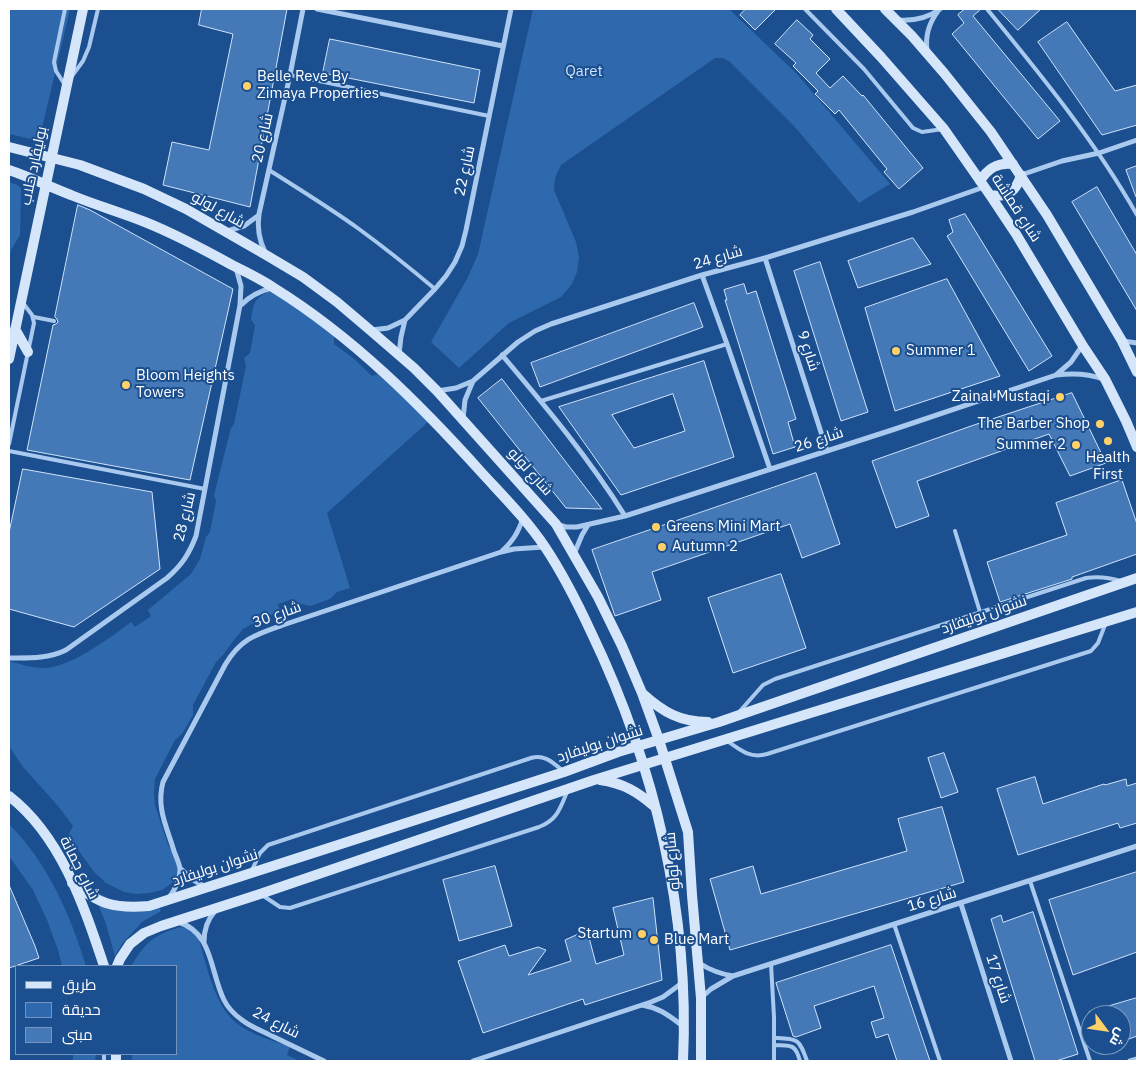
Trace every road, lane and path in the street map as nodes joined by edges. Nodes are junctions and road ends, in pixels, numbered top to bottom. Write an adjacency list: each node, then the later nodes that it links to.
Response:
1 (65, 9): 16 (lane)
2 (82, 9): 16 (street, بوليفارد حلاب)
3 (98, 9): 16 (lane)
4 (303, 9): 15 (street, شارع 20)
5 (317, 9): 13 (street)
6 (511, 9): 13 (street, شارع 22)
7 (805, 9): 18 (lane)
8 (836, 9): 18 (street, شارع قماشة)
9 (885, 9): 12 (street, شارع قماشة)
10 (987, 9): 21 (lane)
11 (939, 10): 12 (street); 14 (street)
12 (895, 19): 14 (street, شارع قماشة)
13 (503, 46): 17 (street, شارع 22)
14 (927, 54): 23 (street, شارع قماشة)
15 (290, 75): 17 (lane); 25 (street, شارع 20)
16 (67, 85): 22 (street, بوليفارد حلاب)
17 (489, 116): 37 (street, شارع 22)
18 (944, 129): 28 (street, شارع قماشة)
19 (1137, 140): 21 (street)
20 (9, 146): 22 (street, شارع لولو)
21 (1099, 153): 26 (street); 30 (lane)
22 (52, 157): 27 (street, بوليفارد حلاب); 31 (street, شارع لولو)
23 (1013, 164): 26 (street, شارع قماشة); 28 (street)
24 (9, 170): 27 (street, شارع لولو)
25 (269, 170): 29 (street, شارع 20); 37 (lane)
26 (1021, 175): 28 (street); 45 (street, شارع قماشة)
27 (46, 184): 34 (street, شارع لولو); 38 (street, بوليفارد حلاب)
28 (985, 187): 33 (street, شارع 24); 48 (street, شارع قماشة)
29 (259, 214): 31 (street); 32 (street, شارع 20)
30 (1137, 215)
31 (226, 231): 32 (street, شارع لولو)
32 (266, 255): 43 (street, شارع لولو)
33 (765, 258): 35 (street, شارع 24); 63 (street, شارع 9)
34 (236, 267): 36 (street, شارع لولو); 39 (street, شارع 28)
35 (702, 275): 47 (street); 51 (street, شارع 24)
36 (274, 287): 39 (street); 67 (street, شارع لولو)
37 (435, 288): 41 (street, شارع 22)
38 (22, 301): 40 (lane); 44 (street, بوليفارد حلاب)
39 (240, 305): 65 (street, شارع 28)
40 (34, 317): 42 (lane); 49 (lane)
41 (405, 320): 43 (street, شارع 22); 50 (street)
42 (54, 321)
43 (370, 330): 50 (street, شارع لولو)
44 (12, 333): 49 (street); 52 (street, بوليفارد حلاب)
45 (1122, 341): 46 (street); 53 (street, شارع قماشة)
46 (1137, 343)
47 (727, 344): 58 (lane); 64 (street)
48 (1083, 346): 54 (street, شارع 26); 55 (street, شارع قماشة)
49 (28, 352): 60 (lane)
50 (399, 355): 57 (street, شارع لولو)
51 (502, 355): 56 (street, شارع 24); 58 (street)
52 (9, 359)
53 (1137, 372)
54 (1056, 375): 55 (street, شارع 26); 63 (street, شارع 26)
55 (1105, 379): 61 (street, شارع قماشة)
56 (473, 381): 57 (street, شارع 24); 59 (street, شارع 24)
57 (437, 391): 59 (street, شارع لولو)
58 (542, 402): 66 (street)
59 (463, 420): 68 (street, شارع لولو)
60 (9, 444)
61 (1137, 447)
62 (9, 451): 65 (lane)
63 (827, 451): 64 (street, شارع 26)
64 (770, 469): 66 (street, شارع 26)
65 (205, 489): 79 (street, شارع 28)
66 (625, 516): 69 (street, شارع 26)
67 (523, 518): 71 (street, شارع لولو); 72 (street)
68 (556, 524): 69 (street, شارع 26); 73 (street, شارع لولو)
69 (588, 526): 73 (street)
70 (955, 531): 76 (lane)
71 (545, 547): 72 (street, شارع 30); 85 (street, شارع لولو)
72 (501, 552): 94 (street, شارع 30)
73 (574, 555): 80 (street, شارع لولو)
74 (1137, 578): 75 (street, نشوان بوليفارد)
75 (1125, 582): 76 (lane); 81 (street, نشوان بوليفارد)
76 (980, 612): 81 (lane)
77 (1136, 613): 78 (street)
78 (1105, 622): 83 (street); 83 (lane)
79 (9, 658)
80 (642, 693): 82 (street); 84 (street, شارع لولو)
81 (735, 717): 82 (street, نشوان بوليفارد)
82 (719, 722): 84 (street, نشوان بوليفارد)
83 (724, 739): 86 (street)
84 (659, 740): 85 (street, نشوان بوليفارد); 86 (street, شارع لولو)
85 (638, 746): 87 (street, شارع لولو); 88 (street, نشوان بوليفارد)
86 (665, 758): 87 (street); 106 (street, شارع لولو)
87 (643, 764): 89 (street); 92 (street, شارع لولو)
88 (564, 772): 95 (street, نشوان بوليفارد); 95 (lane)
89 (594, 780): 90 (street); 92 (street)
90 (568, 788): 99 (street); 99 (lane)
91 (9, 796): 97 (street, شارع جمانة)
92 (656, 808): 111 (street, شارع لولو)
93 (1137, 846): 96 (street, شارع 16)
94 (180, 868): 98 (street); 100 (street)
95 (251, 872): 98 (street, نشوان بوليفارد)
96 (1030, 881): 101 (street, شارع 16); 126 (lane)
97 (72, 882): 100 (street, نشوان بوليفارد); 108 (street, شارع جمانة)
98 (206, 887): 100 (street, نشوان بوليفارد)
99 (260, 894): 102 (street)
100 (168, 899)
101 (961, 904): 104 (street, شارع 16); 125 (street, شارع 17)
102 (218, 908): 103 (street); 105 (street)
103 (176, 922): 105 (street, شارع 24); 109 (street)
104 (894, 924): 107 (street, شارع 16); 124 (lane)
105 (204, 942): 117 (street, شارع 24)
106 (698, 962): 110 (street); 112 (street, شارع لولو)
107 (771, 964): 110 (street, شارع 16); 115 (lane)
108 (104, 965)
109 (117, 965)
110 (733, 976): 112 (street, شارع 16)
111 (683, 982): 113 (street); 114 (street, شارع لولو)
112 (701, 998): 120 (street, شارع لولو)
113 (642, 1005): 114 (street); 118 (street)
114 (684, 1027): 119 (street, شارع لولو)
115 (774, 1038): 116 (lane); 123 (lane)
116 (774, 1045): 121 (lane); 122 (lane)
117 (324, 1061)
118 (473, 1061)
119 (683, 1061)
120 (701, 1061)
121 (774, 1061)
122 (800, 1061)
123 (807, 1061)
124 (940, 1061)
125 (1012, 1061)
126 (1090, 1061)

